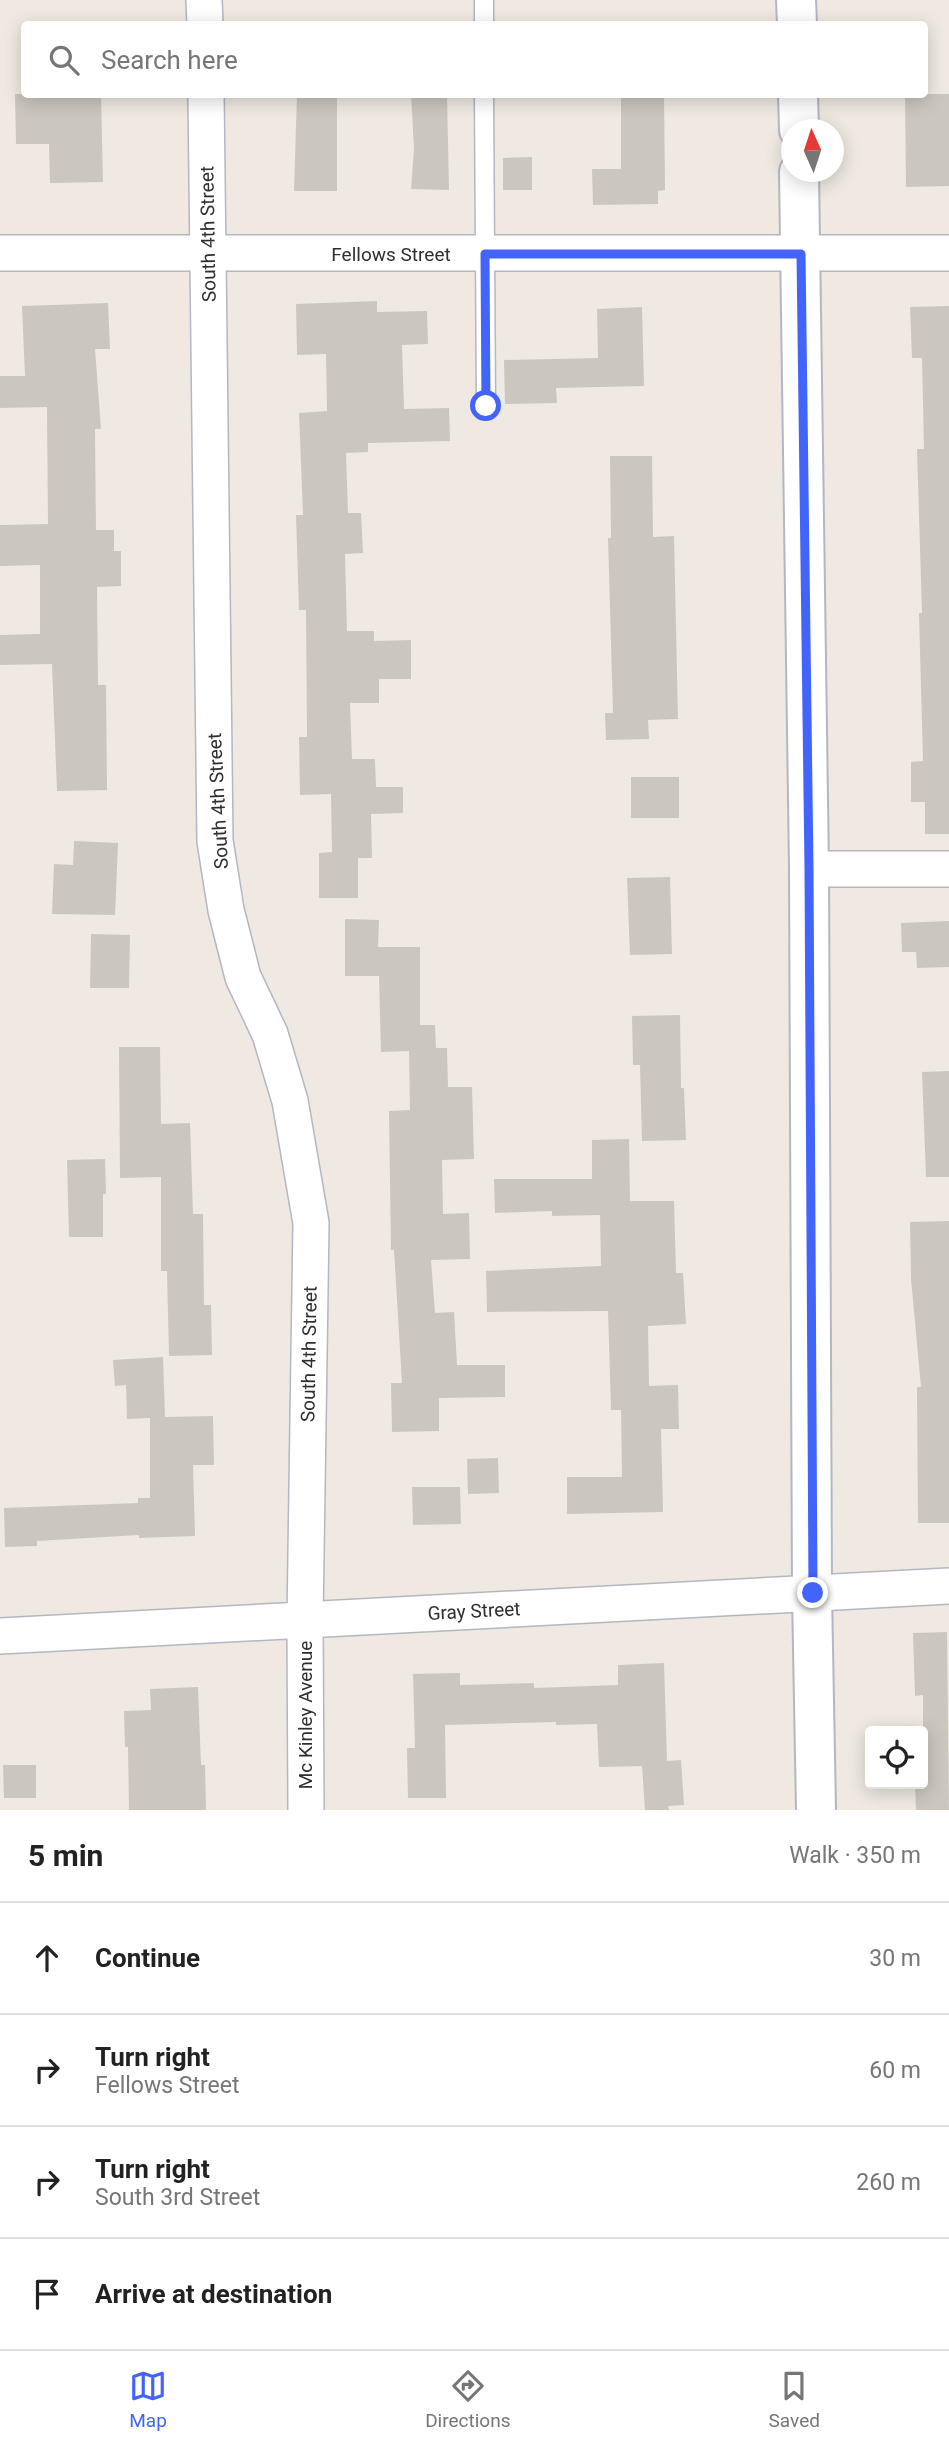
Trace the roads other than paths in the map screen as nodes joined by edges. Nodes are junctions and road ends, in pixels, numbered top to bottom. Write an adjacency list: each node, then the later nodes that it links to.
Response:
1 (204, 0): 4 (street)
2 (484, 0): 5 (lane)
3 (796, 0): 6 (street)
4 (205, 21)
5 (484, 21)
6 (797, 21)
7 (206, 98): 14 (street, South 4th Street)
8 (484, 98): 15 (lane)
9 (798, 98): 10 (street)
10 (799, 119)
11 (799, 182): 16 (street)
12 (0, 253): 14 (street, Fellows Street)
13 (949, 253): 16 (street, Fellows Street)
14 (209, 254): 15 (street, Fellows Street); 22 (street, South 4th Street)
15 (485, 254): 16 (street, Fellows Street); 17 (lane)
16 (801, 254): 18 (street)
17 (486, 406)
18 (809, 869): 19 (street); 21 (street)
19 (949, 869)
20 (949, 1586): 21 (street, Gray Street)
21 (813, 1593): 22 (street, Gray Street); 25 (street)
22 (305, 1620): 23 (street, Gray Street); 24 (street, Mc Kinley Avenue)
23 (0, 1636)
24 (306, 1810)
25 (816, 1810)

